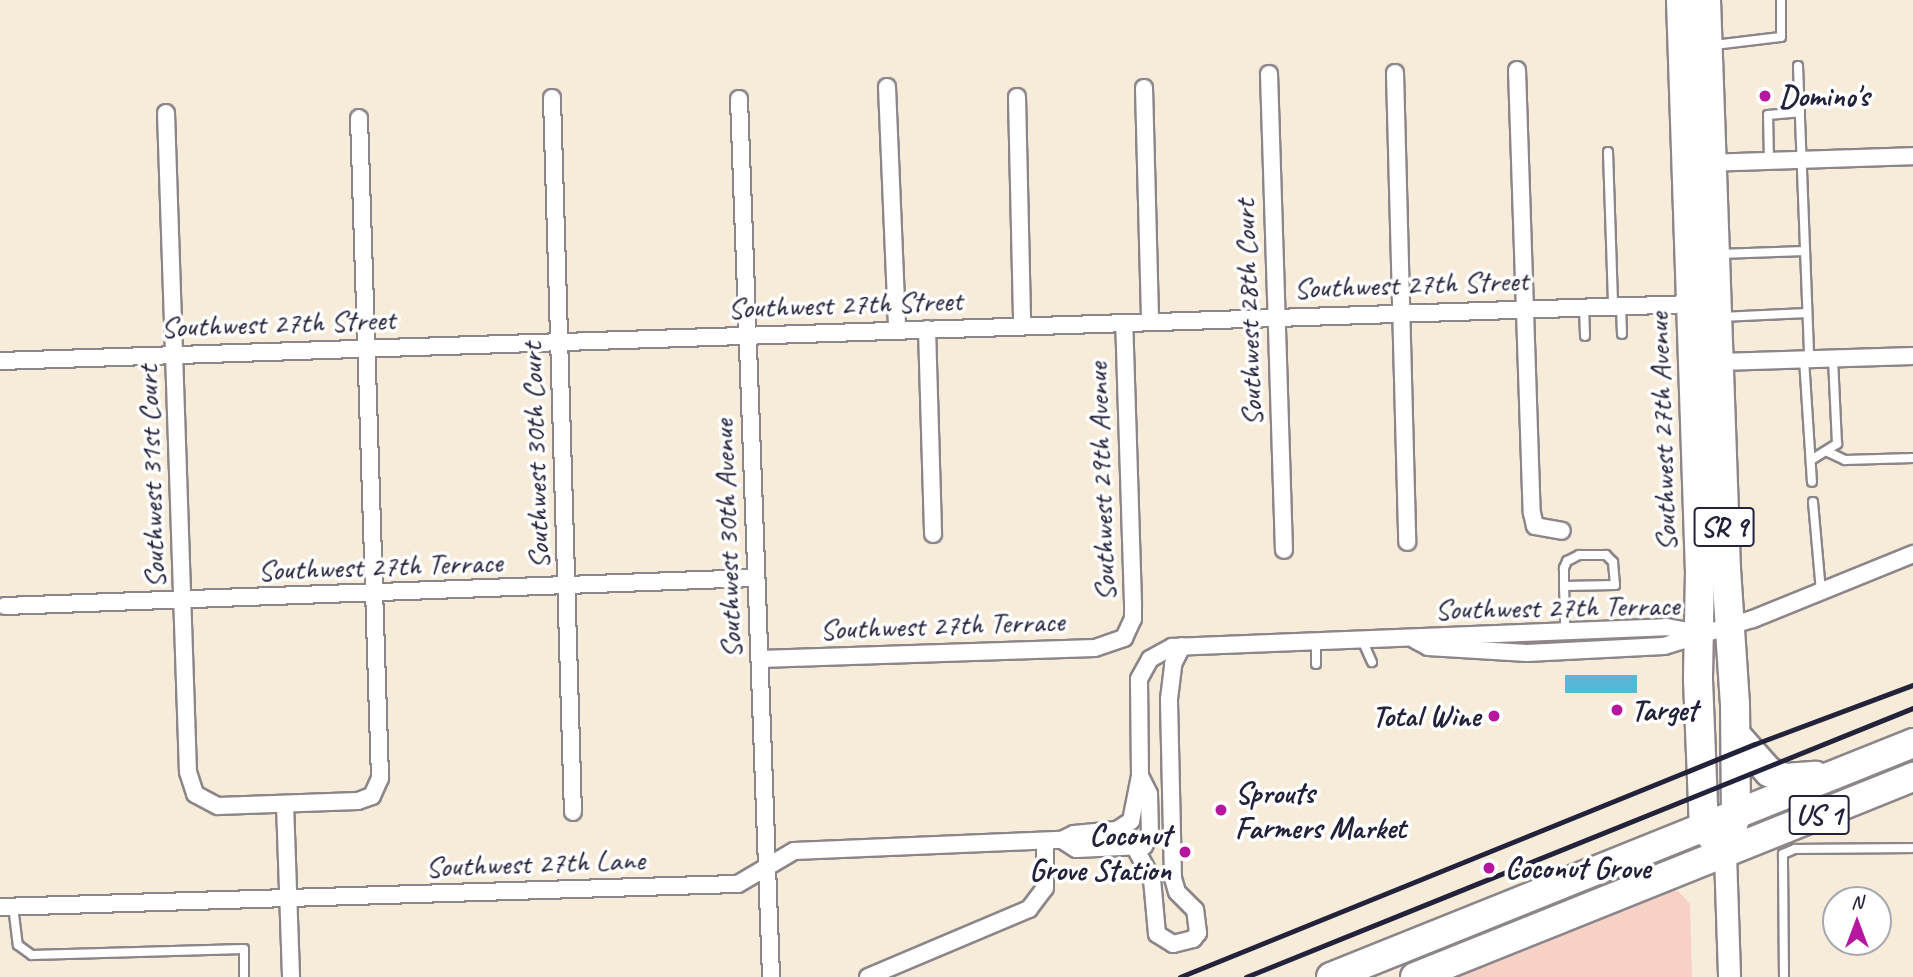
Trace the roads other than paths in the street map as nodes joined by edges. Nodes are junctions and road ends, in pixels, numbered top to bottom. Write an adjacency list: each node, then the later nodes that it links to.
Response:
1 (1681, 0): 21 (highway, Southwest 27th Avenue / SR 9)
2 (1706, 0): 4 (highway, Southwest 27th Avenue / SR 9)
3 (1780, 0): 4 (lane)
4 (1707, 46): 21 (highway, Southwest 27th Avenue / SR 9)
5 (1798, 66): 15 (lane)
6 (1517, 69): 27 (street)
7 (1395, 73): 28 (street)
8 (1269, 74): 30 (street, Southwest 28th Court)
9 (887, 87): 35 (street)
10 (1144, 88): 31 (street)
11 (1017, 97): 33 (street)
12 (551, 98): 40 (street, Southwest 30th Court)
13 (739, 99): 37 (street, Southwest 30th Avenue)
14 (166, 113): 42 (street, Southwest 31st Court)
15 (1800, 113): 19 (lane); 20 (lane)
16 (359, 118): 41 (street)
17 (1608, 152): 25 (lane)
18 (1913, 156): 19 (street)
19 (1801, 160): 20 (street); 22 (lane)
20 (1769, 161): 21 (street)
21 (1699, 164): 23 (highway, Southwest 27th Avenue / SR 9); 24 (highway, Southwest 27th Avenue / SR 9)
22 (1805, 251): 23 (lane); 29 (lane)
23 (1716, 254): 24 (highway); 39 (highway, Southwest 27th Avenue / SR 9)
24 (1691, 304): 25 (street, Southwest 27th Street); 39 (highway); 66 (highway, Southwest 27th Avenue / SR 9)
25 (1617, 306): 26 (street, Southwest 27th Street); 36 (lane)
26 (1584, 307): 27 (street, Southwest 27th Street); 38 (lane)
27 (1525, 309): 28 (street, Southwest 27th Street); 52 (street)
28 (1401, 312): 30 (street, Southwest 27th Street); 54 (street)
29 (1807, 313): 39 (lane); 45 (lane)
30 (1275, 317): 31 (street, Southwest 27th Street); 55 (street, Southwest 28th Court)
31 (1150, 322): 32 (street, Southwest 27th Street)
32 (1124, 323): 33 (street, Southwest 27th Street); 67 (street, Southwest 29th Avenue)
33 (1022, 326): 34 (street, Southwest 27th Street)
34 (927, 329): 35 (street, Southwest 27th Street); 53 (street)
35 (897, 330): 37 (street, Southwest 27th Street)
36 (1622, 334)
37 (748, 335): 40 (street, Southwest 27th Street); 57 (street, Southwest 30th Avenue)
38 (1585, 336)
39 (1719, 338): 45 (street); 64 (highway, Southwest 27th Avenue / SR 9)
40 (559, 342): 41 (street, Southwest 27th Street); 59 (street, Southwest 30th Court)
41 (366, 348): 42 (street, Southwest 27th Street); 61 (street)
42 (174, 355): 46 (street, Southwest 27th Street); 62 (street, Southwest 31st Court)
43 (1913, 355): 44 (street)
44 (1833, 358): 45 (street); 47 (lane)
45 (1807, 359): 49 (lane)
46 (0, 361)
47 (1828, 452): 48 (lane); 49 (lane)
48 (1913, 458)
49 (1811, 460): 50 (lane)
50 (1812, 482)
51 (1813, 502): 60 (lane)
52 (1562, 531)
53 (933, 534)
54 (1407, 542)
55 (1283, 550)
56 (1913, 554): 60 (street, Southwest 27th Terrace)
57 (756, 578): 59 (street, Southwest 27th Terrace); 72 (street, Southwest 30th Avenue)
58 (1564, 586): 58 (lane); 65 (lane)
59 (567, 587): 61 (street, Southwest 27th Terrace); 81 (street, Southwest 30th Court)
60 (1821, 591): 64 (street, Southwest 27th Terrace)
61 (376, 593): 62 (street, Southwest 27th Terrace); 80 (street)
62 (183, 601): 63 (street, Southwest 27th Terrace); 80 (street, Southwest 31st Court)
63 (2, 609)
64 (1731, 626): 66 (street, Southwest 27th Terrace); 75 (highway, Southwest 27th Avenue / SR 9)
65 (1565, 630): 66 (street, Southwest 27th Terrace); 71 (street, Southwest 27th Terrace)
66 (1700, 633): 71 (street, Southwest 27th Terrace); 83 (highway, Southwest 27th Avenue / SR 9)
67 (1124, 638): 72 (street, Southwest 27th Terrace)
68 (1363, 642): 69 (street, Southwest 27th Terrace); 71 (street, Southwest 27th Terrace); 73 (lane)
69 (1316, 643): 70 (street, Southwest 27th Terrace); 74 (lane)
70 (1182, 646): 77 (street, Southwest 27th Terrace); 88 (street)
71 (1446, 648)
72 (760, 659): 90 (street, Southwest 30th Avenue)
73 (1372, 662)
74 (1316, 664)
75 (1736, 735): 79 (highway); 82 (highway, Southwest 27th Avenue / SR 9)
76 (1913, 743): 79 (highway, US 1)
77 (1140, 776): 84 (street); 88 (street)
78 (1913, 777): 89 (highway, US 1)
79 (1829, 778): 82 (highway, US 1)
80 (285, 804): 91 (street)
81 (573, 812)
82 (1736, 815): 83 (highway, US 1); 89 (highway, Southwest 27th Avenue / SR 9)
83 (1704, 827): 89 (highway); 97 (highway, US 1)
84 (1122, 829): 86 (street, Southwest 27th Lane); 88 (street)
85 (1045, 841): 86 (street, Southwest 27th Lane); 90 (street, Southwest 27th Lane); 96 (street)
86 (1062, 841): 88 (street, Southwest 27th Lane)
87 (1913, 848): 100 (lane)
88 (1136, 849)
89 (1726, 854): 98 (highway, US 1); 99 (main road, Southwest 27th Avenue)
90 (767, 867): 91 (street, Southwest 27th Lane); 95 (street, Southwest 30th Avenue)
91 (288, 898): 92 (street, Southwest 27th Lane); 94 (street)
92 (6, 907): 93 (lane)
93 (244, 977)
94 (291, 977)
95 (771, 977)
96 (868, 977)
97 (1331, 977)
98 (1415, 977)
99 (1729, 977)
100 (1784, 977)

